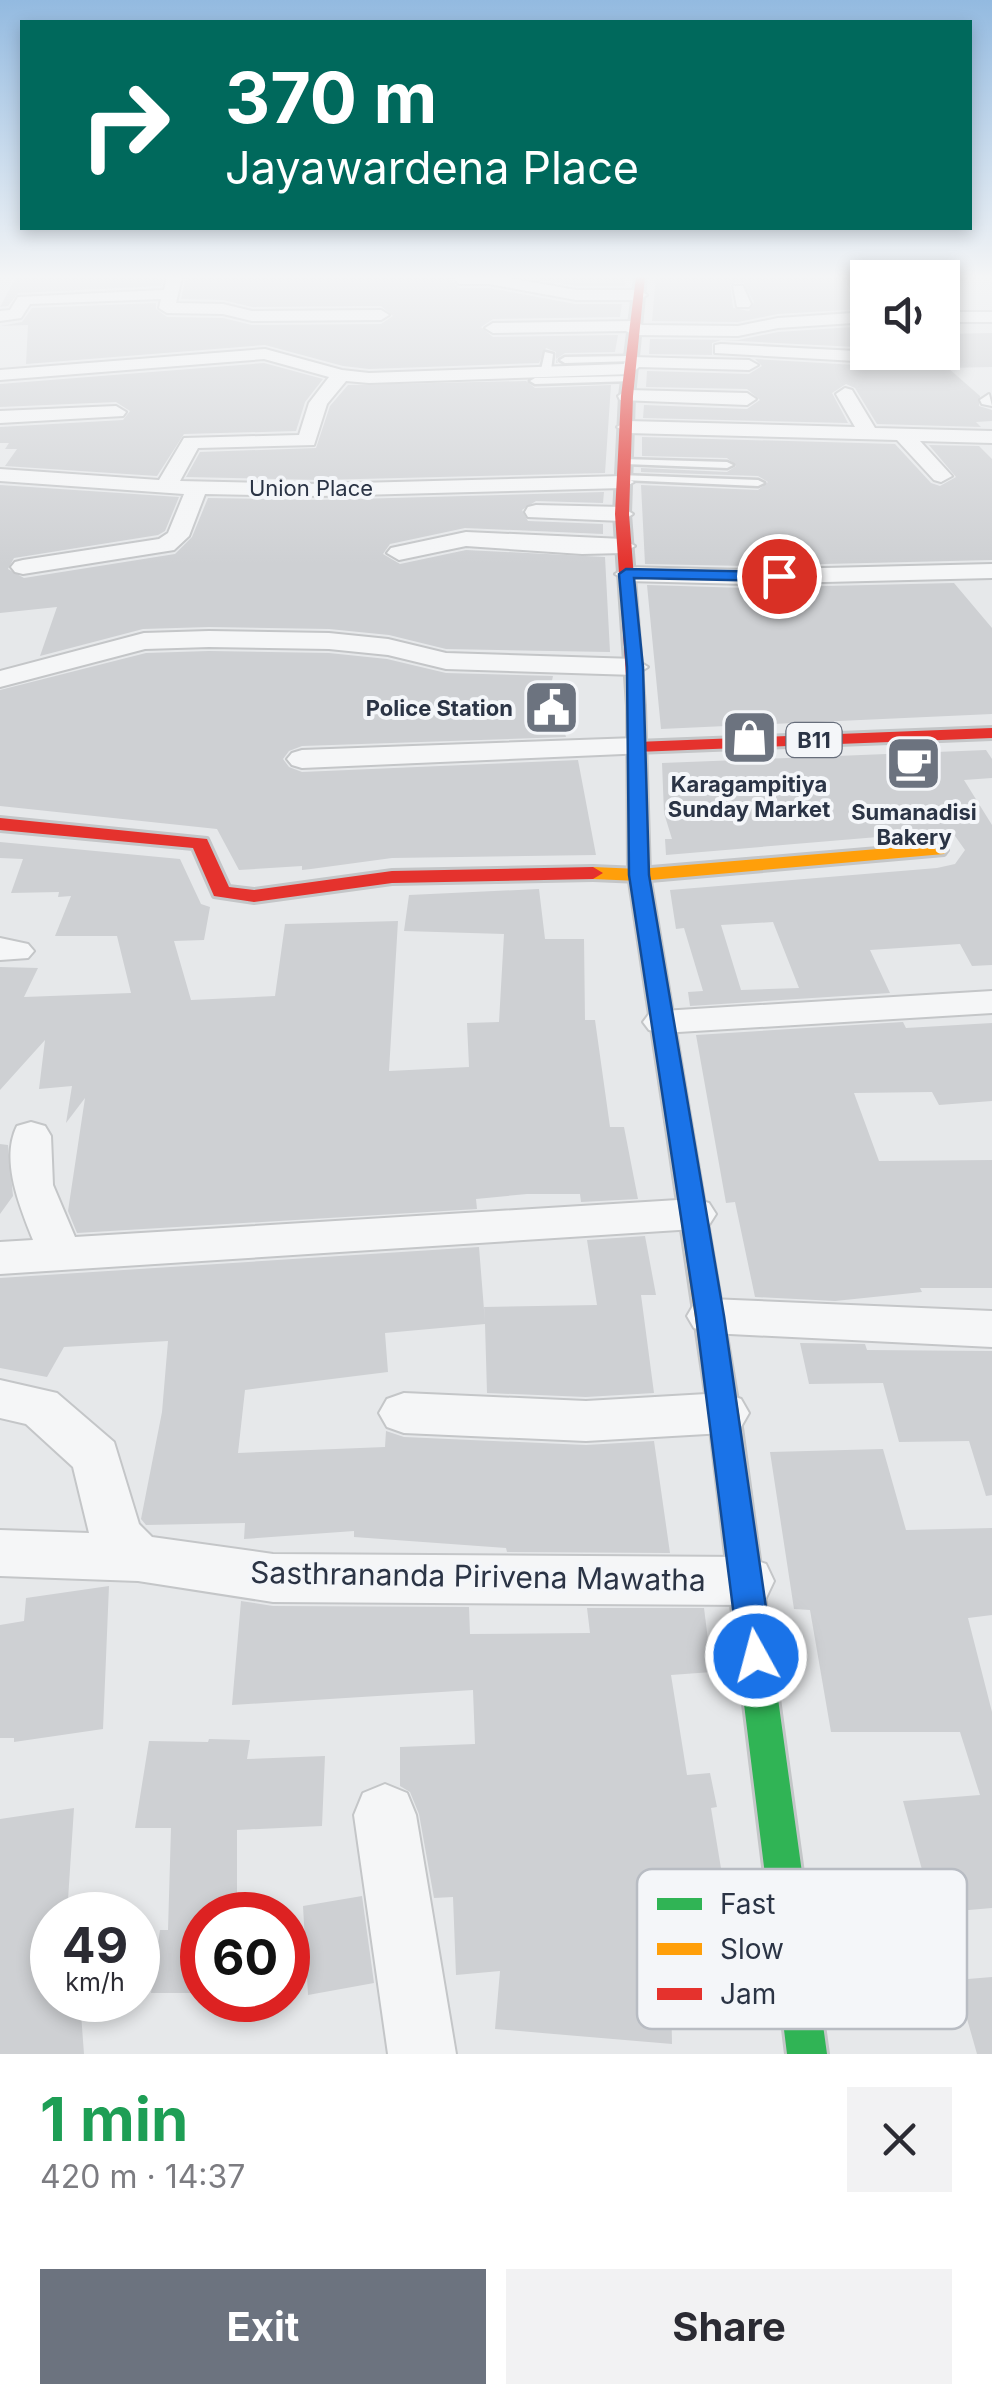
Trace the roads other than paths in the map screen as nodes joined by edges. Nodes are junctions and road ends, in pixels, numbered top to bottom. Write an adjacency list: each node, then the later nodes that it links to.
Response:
1 (27, 373): 7 (street)
2 (337, 373): 6 (street)
3 (458, 373): 6 (street)
4 (631, 373): 13 (main road)
5 (674, 373): 9 (street)
6 (341, 374): 17 (street)
7 (0, 375)
8 (846, 394): 14 (street)
9 (748, 399)
10 (116, 412): 11 (street)
11 (0, 417)
12 (193, 418): 17 (street)
13 (627, 428): 14 (street); 19 (main road)
14 (870, 436): 15 (street)
15 (906, 437): 16 (street); 21 (street)
16 (992, 437)
17 (191, 442): 23 (street)
18 (727, 465): 19 (lane)
19 (624, 473): 22 (lane); 24 (street, Union Place); 26 (main road)
20 (0, 475): 23 (street, Union Place)
21 (941, 476)
22 (758, 483)
23 (166, 487): 24 (street, Union Place)
24 (198, 488): 30 (street)
25 (536, 512): 26 (street)
26 (622, 514): 28 (main road)
27 (962, 541): 31 (street)
28 (624, 546): 29 (street); 32 (main road)
29 (400, 553)
30 (23, 567)
31 (981, 571): 32 (street)
32 (626, 574): 33 (main road)
33 (635, 667): 34 (street); 36 (main road)
34 (0, 679)
35 (992, 734): 36 (main road, B11)
36 (636, 746): 37 (street); 40 (main road)
37 (302, 759)
38 (0, 824): 40 (main road)
39 (937, 850): 40 (main road)
40 (639, 875): 42 (main road)
41 (992, 1002): 42 (street)
42 (662, 1022): 44 (main road)
43 (31, 1136): 45 (street)
44 (694, 1214): 45 (street); 47 (main road)
45 (61, 1255): 46 (street)
46 (0, 1258)
47 (710, 1316): 48 (street); 51 (main road)
48 (992, 1328)
49 (0, 1399): 53 (street)
50 (404, 1413): 51 (street)
51 (724, 1413): 54 (main road)
52 (0, 1553): 53 (street, Sasthrananda Pirivena Mawatha)
53 (138, 1558): 54 (street, Sasthrananda Pirivena Mawatha)
54 (747, 1581): 56 (main road)
55 (385, 1815): 58 (street)
56 (783, 1869)
57 (803, 2029): 59 (main road)
58 (422, 2054)
59 (806, 2054)

